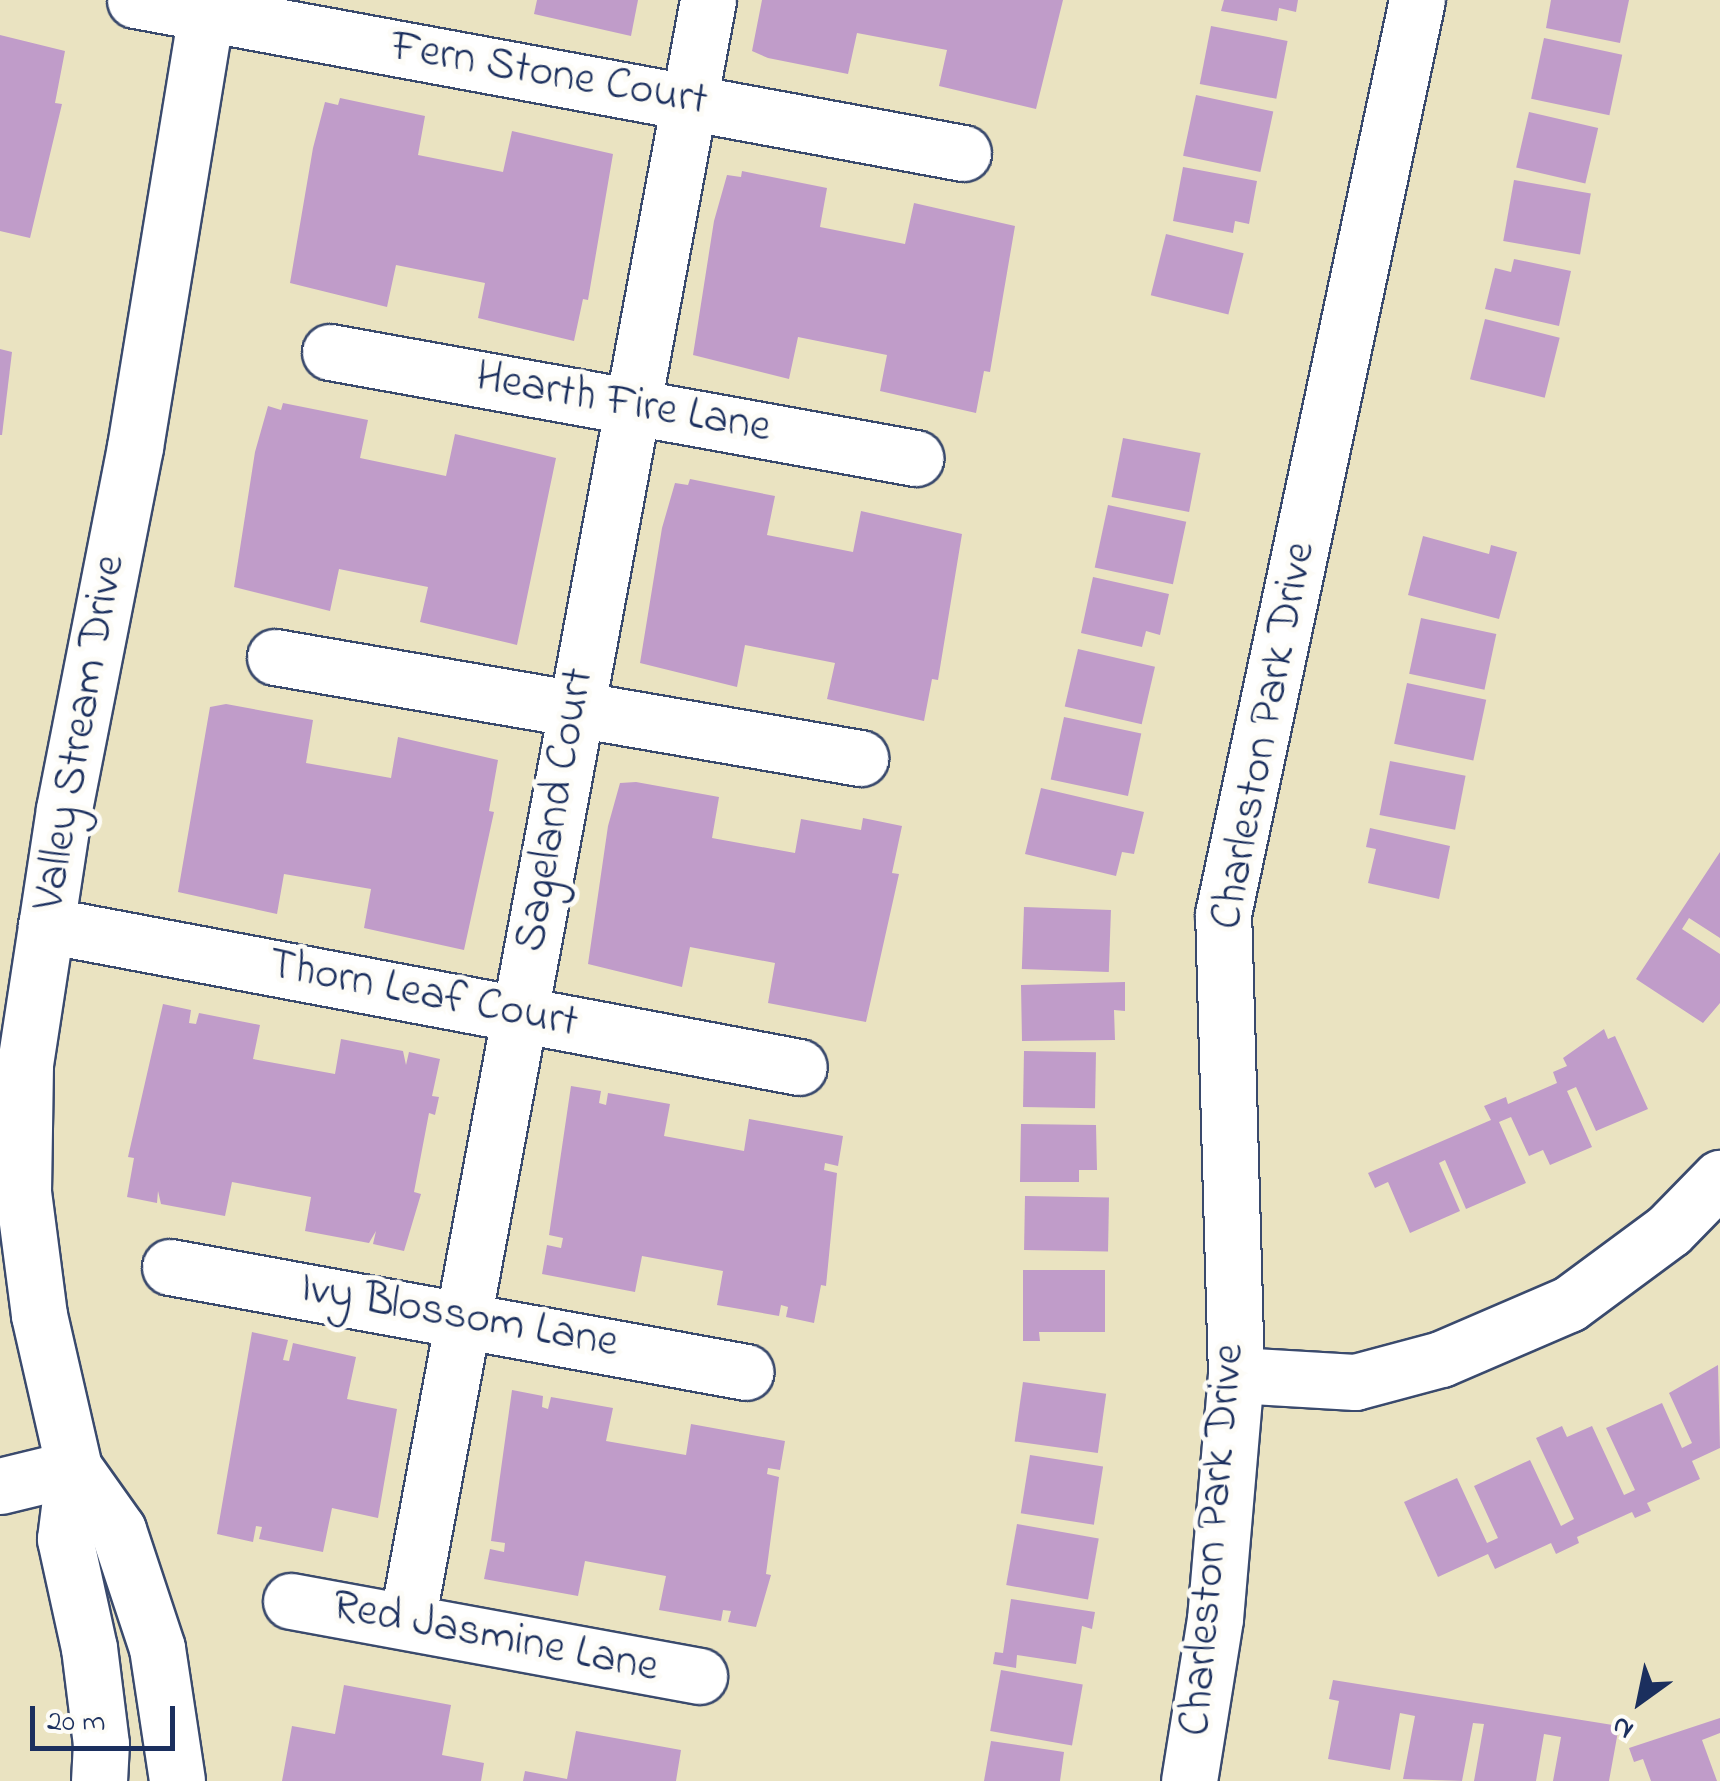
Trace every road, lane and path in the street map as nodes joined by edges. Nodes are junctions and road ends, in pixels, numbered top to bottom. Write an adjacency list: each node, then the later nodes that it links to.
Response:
1 (135, 0): 4 (street, Fern Stone Court)
2 (708, 0): 5 (street, Sageland Court)
3 (1416, 0): 20 (street, Charleston Park Drive)
4 (208, 7): 5 (street, Fern Stone Court); 13 (street, Valley Stream Drive)
5 (690, 100): 6 (street, Fern Stone Court); 8 (street, Sageland Court)
6 (963, 152)
7 (330, 352): 8 (street, Hearth Fire Lane)
8 (634, 403): 9 (street, Hearth Fire Lane); 11 (street, Sageland Court)
9 (915, 458)
10 (275, 657): 11 (street)
11 (574, 708): 12 (street); 14 (street, Sageland Court)
12 (860, 758)
13 (46, 926): 14 (street, Thorn Leaf Court); 21 (street, Valley Stream Drive)
14 (520, 1012): 15 (street, Thorn Leaf Court); 18 (street, Sageland Court)
15 (799, 1067)
16 (1720, 1178): 20 (street)
17 (170, 1266): 18 (street, Ivy Blossom Lane)
18 (466, 1316): 19 (street, Ivy Blossom Lane); 24 (street, Sageland Court)
19 (746, 1372)
20 (1236, 1375): 28 (street, Charleston Park Drive)
21 (74, 1468): 22 (street); 26 (street, Valley Stream Drive); 27 (street, Valley Stream Drive)
22 (0, 1486)
23 (291, 1601): 24 (street, Red Jasmine Lane)
24 (407, 1621): 25 (street, Red Jasmine Lane)
25 (698, 1676)
26 (99, 1781)
27 (178, 1781)
28 (1189, 1781)

